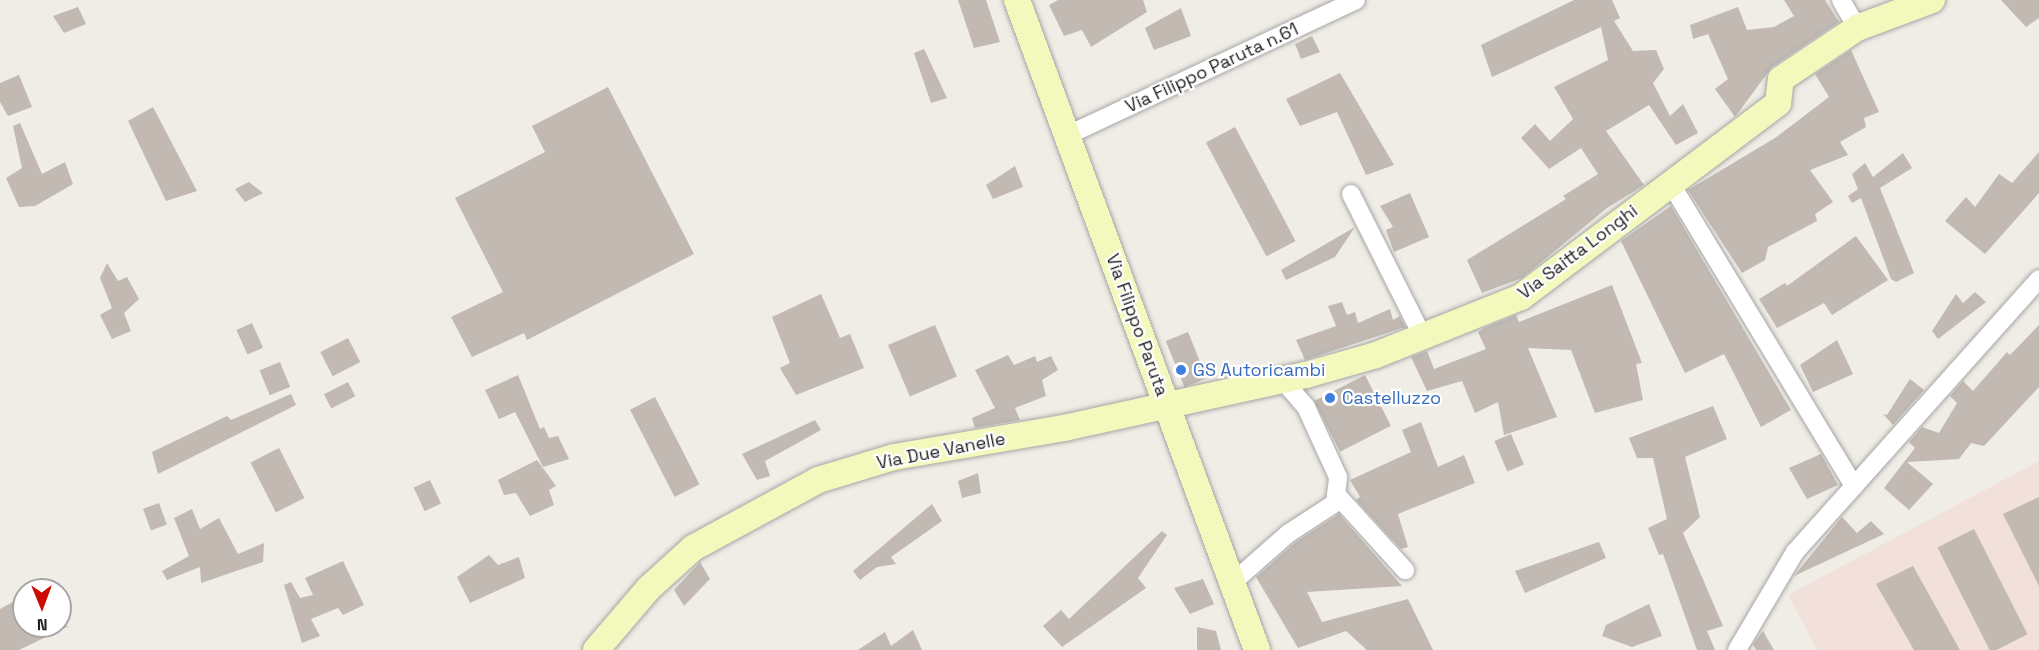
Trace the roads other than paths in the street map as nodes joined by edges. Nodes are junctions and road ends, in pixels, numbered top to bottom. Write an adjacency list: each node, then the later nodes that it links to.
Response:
1 (1017, 0): 6 (street, Via Filippo Paruta)
2 (1356, 0): 6 (street, Via Filippo Paruta n.61)
3 (1841, 0): 5 (street)
4 (1932, 0): 5 (street, Via Saitta Longhi)
5 (1857, 28): 7 (street, Via Saitta Longhi)
6 (1068, 135): 12 (street, Via Filippo Paruta)
7 (1671, 184): 10 (street, Via Saitta Longhi); 13 (street)
8 (1351, 194): 10 (street)
9 (2039, 279): 13 (street)
10 (1423, 337): 11 (street, Via Saitta Longhi)
11 (1282, 380): 12 (street, Via Saitta Longhi); 14 (street)
12 (1166, 405): 16 (street, Via Filippo Paruta); 17 (street, Via Due Vanelle)
13 (1854, 486): 19 (street)
14 (1336, 494): 15 (street); 16 (street)
15 (1405, 570)
16 (1232, 583): 18 (street, Via Filippo Paruta)
17 (596, 650)
18 (1257, 650)
19 (1737, 650)

